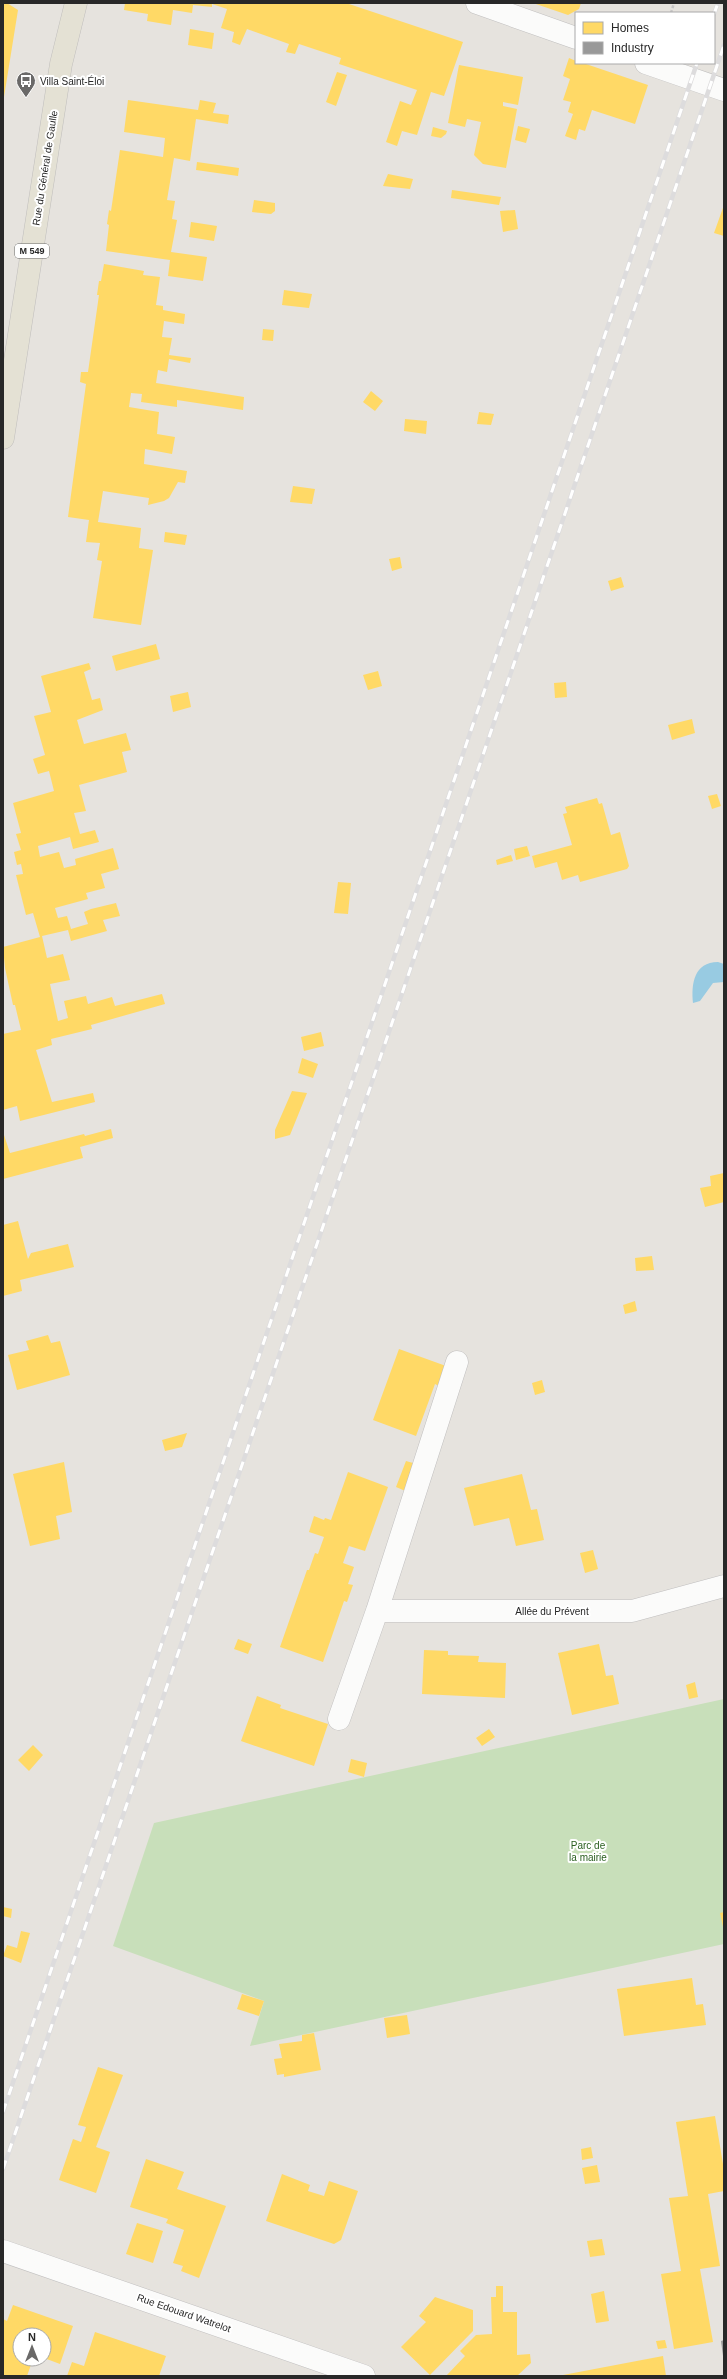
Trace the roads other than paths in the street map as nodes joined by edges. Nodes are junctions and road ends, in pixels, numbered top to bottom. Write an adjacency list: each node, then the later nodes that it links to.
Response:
1 (63, 3): 5 (main road, Rue du Général de Gaulle / M 549)
2 (76, 3): 5 (main road, Rue du Général de Gaulle / M 549)
3 (477, 3): 4 (street)
4 (575, 38)
5 (61, 64): 8 (main road, Rue du Général de Gaulle / M 549)
6 (649, 64): 7 (street)
7 (724, 90)
8 (3, 438)
9 (457, 1362): 11 (street)
10 (724, 1586): 11 (street, Allée du Prévent)
11 (377, 1611): 12 (street)
12 (339, 1719)
13 (3, 2251): 14 (street, Rue Edouard Watrelot)
14 (364, 2376)

